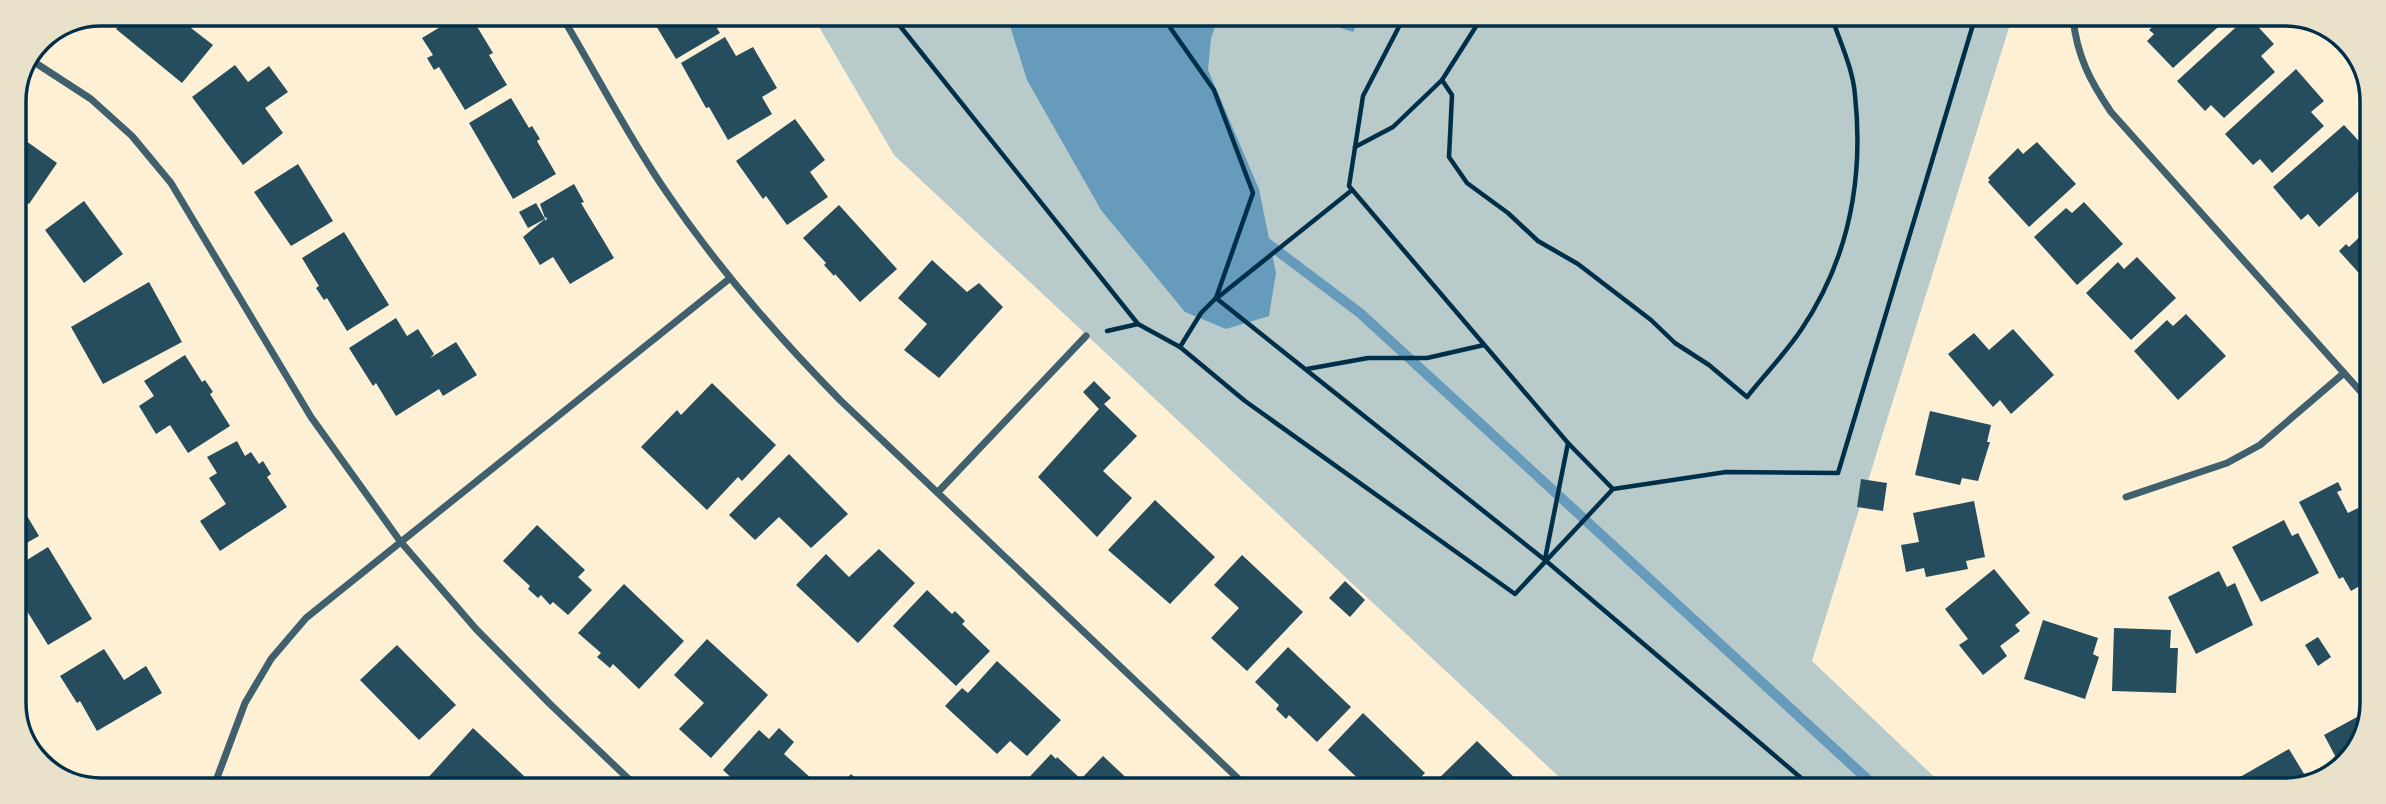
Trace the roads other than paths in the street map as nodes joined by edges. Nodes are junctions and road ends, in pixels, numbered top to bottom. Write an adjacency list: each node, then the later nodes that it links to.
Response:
1 (568, 26): 4 (street)
2 (2074, 26): 6 (street)
3 (37, 64): 10 (street)
4 (729, 279): 8 (street); 10 (street)
5 (1086, 336): 8 (street)
6 (2344, 373): 7 (street); 9 (street)
7 (2360, 391)
8 (938, 492): 13 (street)
9 (2126, 497)
10 (400, 541): 11 (street); 12 (street)
11 (217, 778)
12 (628, 778)
13 (1238, 778)

